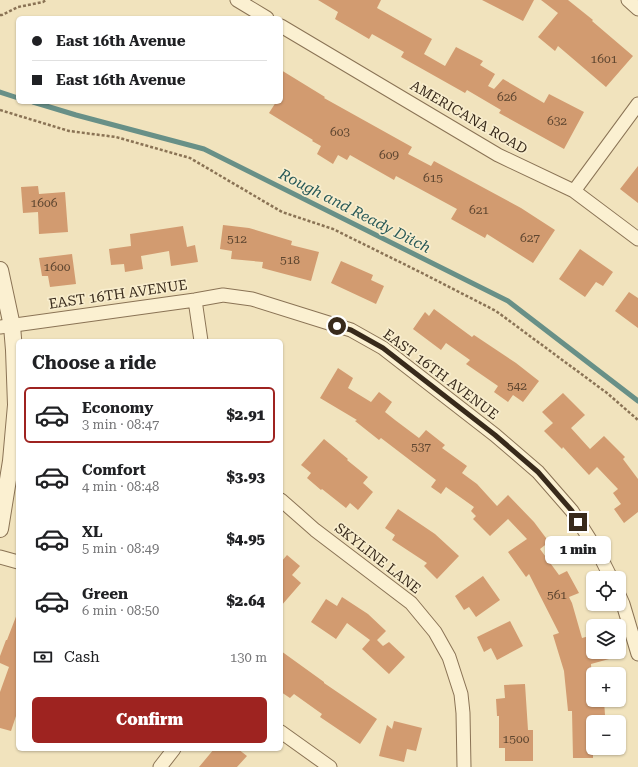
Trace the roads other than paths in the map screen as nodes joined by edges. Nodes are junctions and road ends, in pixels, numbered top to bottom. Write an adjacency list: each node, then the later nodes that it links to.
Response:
1 (237, 0): 4 (street)
2 (628, 0): 3 (street)
3 (638, 9)
4 (264, 16)
5 (283, 27): 7 (street, AMERICANA ROAD)
6 (638, 104): 7 (street)
7 (574, 191): 8 (street, AMERICANA ROAD)
8 (638, 240)
9 (0, 270): 11 (street)
10 (195, 300): 11 (street, EAST 16TH AVENUE); 12 (street); 17 (street, EAST 16TH AVENUE)
11 (6, 326): 14 (street)
12 (202, 339)
13 (283, 502): 24 (street, SKYLINE LANE)
14 (0, 529)
15 (0, 557): 16 (street)
16 (16, 561)
17 (608, 571)
18 (625, 611): 19 (street)
19 (638, 654)
20 (283, 733): 23 (street)
21 (172, 751): 22 (street)
22 (160, 767)
23 (330, 767)
24 (464, 767)

